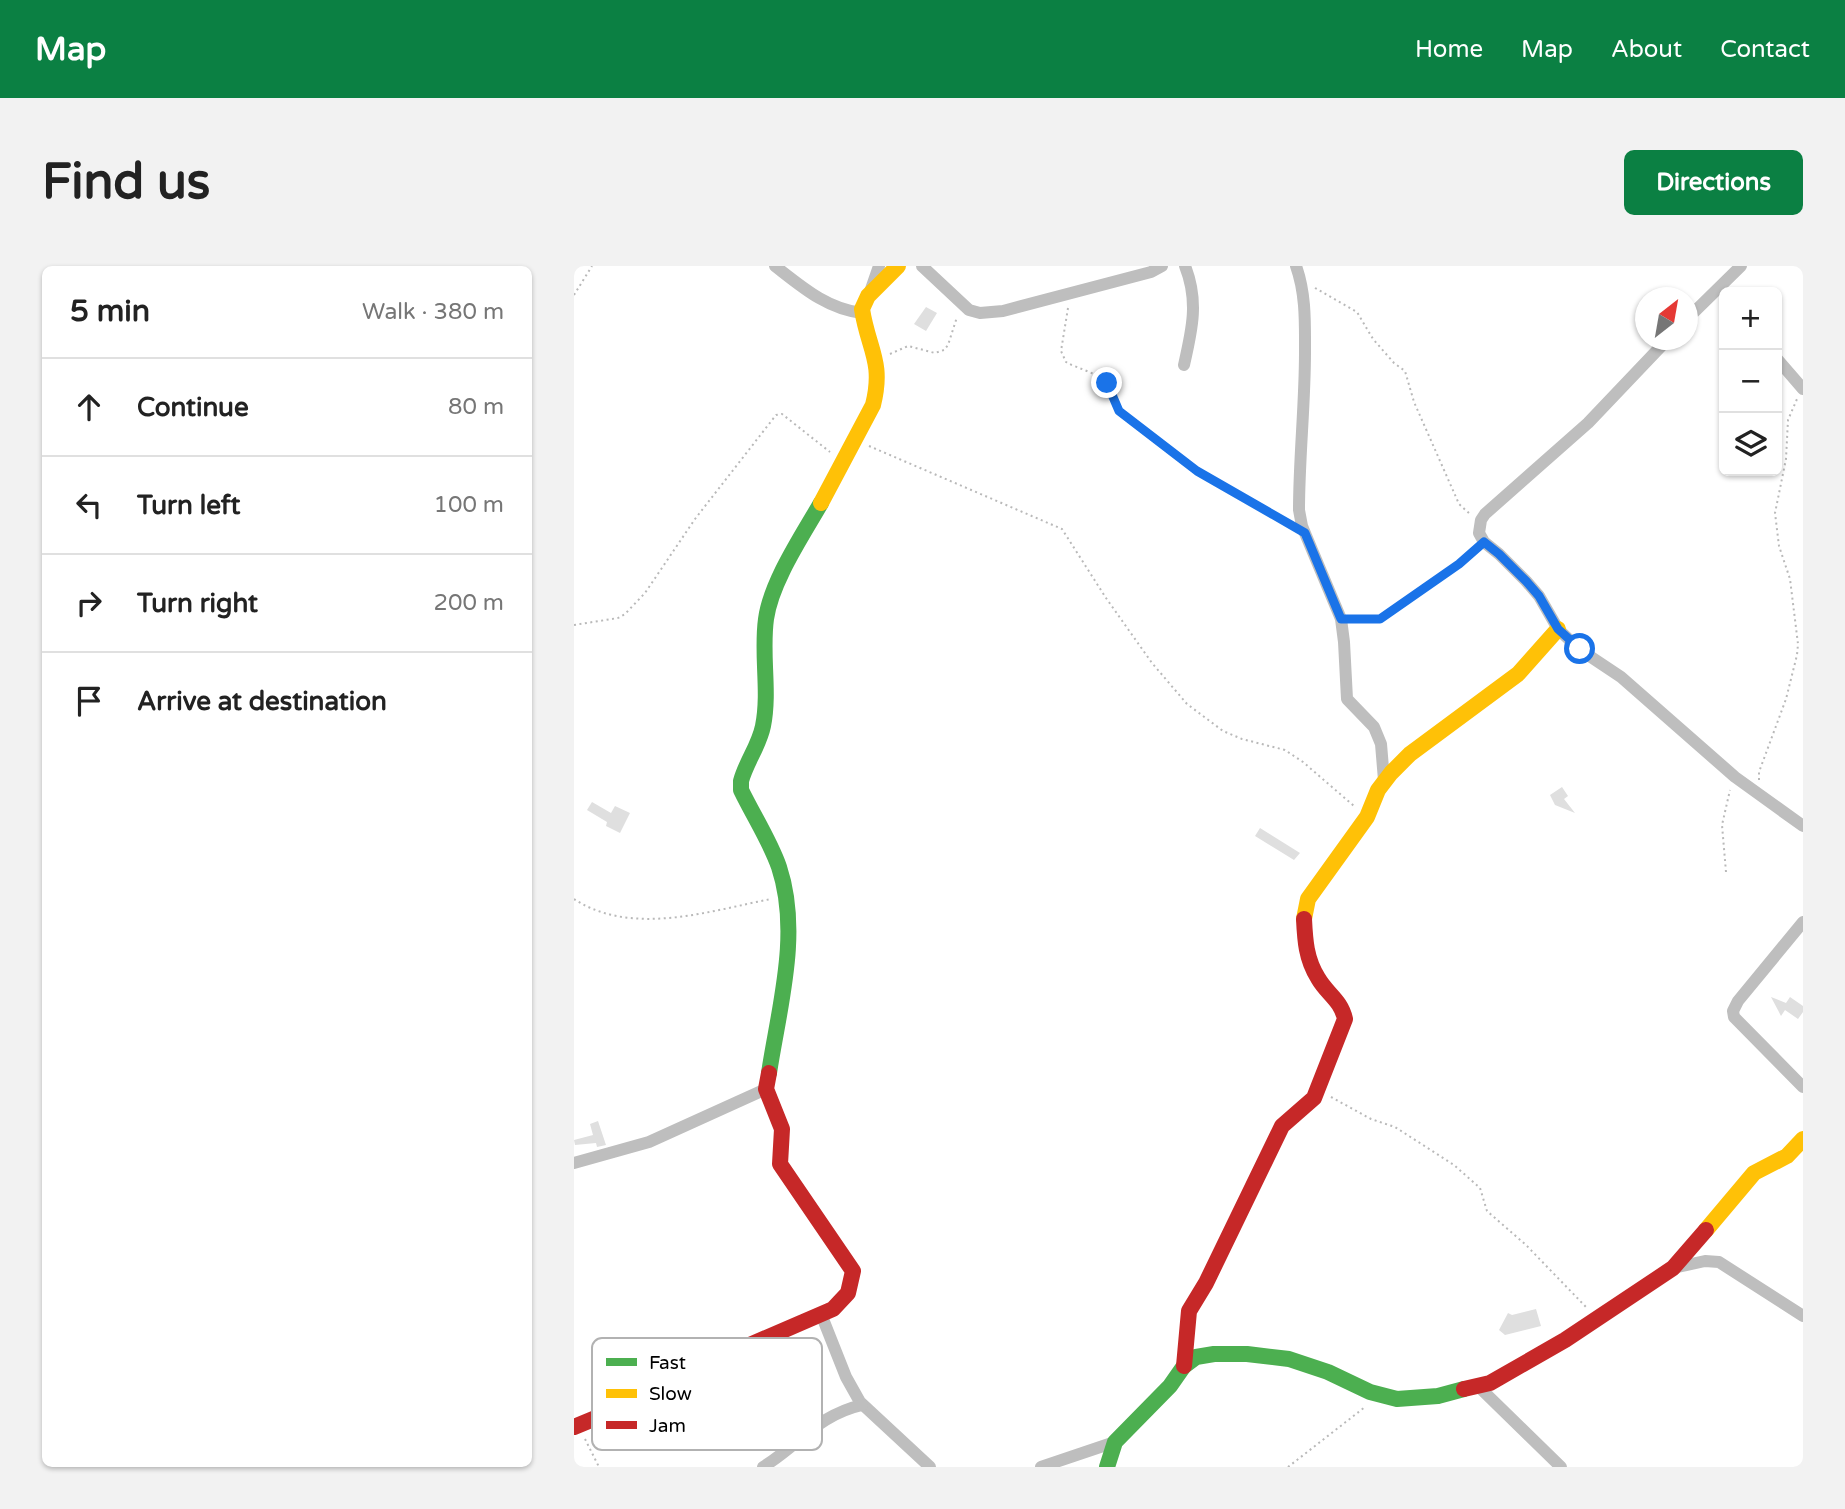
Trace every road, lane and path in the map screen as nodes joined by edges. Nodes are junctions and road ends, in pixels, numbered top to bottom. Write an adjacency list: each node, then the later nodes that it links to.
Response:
1 (592, 266): 12 (path)
2 (775, 266): 17 (street)
3 (879, 266): 13 (street)
4 (898, 266): 13 (street)
5 (922, 266): 15 (street)
6 (1162, 266): 11 (street)
7 (1185, 266): 20 (street)
8 (1741, 266): 10 (street)
9 (1297, 270): 24 (path); 25 (street)
10 (1726, 287)
11 (1072, 294): 15 (street); 25 (path)
12 (574, 295)
13 (868, 296): 17 (street)
14 (1719, 297): 16 (street)
15 (969, 310): 19 (path)
16 (1698, 311)
17 (862, 313): 19 (street)
18 (1657, 350): 24 (street)
19 (877, 357): 23 (street)
20 (1184, 365)
21 (1782, 365): 22 (street)
22 (1803, 389): 32 (path)
23 (851, 447): 28 (path); 33 (path); 36 (street)
24 (1481, 520): 26 (street)
25 (1305, 533): 27 (street)
26 (1484, 542): 27 (path); 29 (street)
27 (1341, 619): 31 (street)
28 (574, 625)
29 (1558, 629): 30 (street); 31 (street)
30 (1735, 777): 32 (street); 35 (path)
31 (1384, 780): 33 (street)
32 (1763, 796): 34 (street)
33 (1367, 817): 41 (street)
34 (1803, 826)
35 (1726, 872)
36 (786, 897): 37 (path); 40 (street)
37 (574, 899)
38 (1803, 922): 39 (street)
39 (1803, 1087)
40 (766, 1089): 43 (street); 45 (street)
41 (1317, 1091): 47 (path); 49 (street)
42 (1803, 1139): 44 (street)
43 (574, 1163)
44 (1673, 1268): 46 (street); 47 (street)
45 (821, 1314): 48 (street); 52 (street)
46 (1803, 1316)
47 (1597, 1317): 50 (street)
48 (766, 1338)
49 (1184, 1366): 51 (street); 56 (street)
50 (1478, 1386): 51 (street); 64 (street)
51 (1380, 1396): 63 (path)
52 (862, 1405): 54 (street); 60 (street)
53 (592, 1420): 55 (street)
54 (822, 1421)
55 (576, 1427): 58 (path)
56 (1115, 1442): 61 (street); 62 (street)
57 (788, 1450): 59 (street)
58 (599, 1467)
59 (763, 1467)
60 (930, 1467)
61 (1041, 1467)
62 (1107, 1467)
63 (1288, 1467)
64 (1560, 1467)

